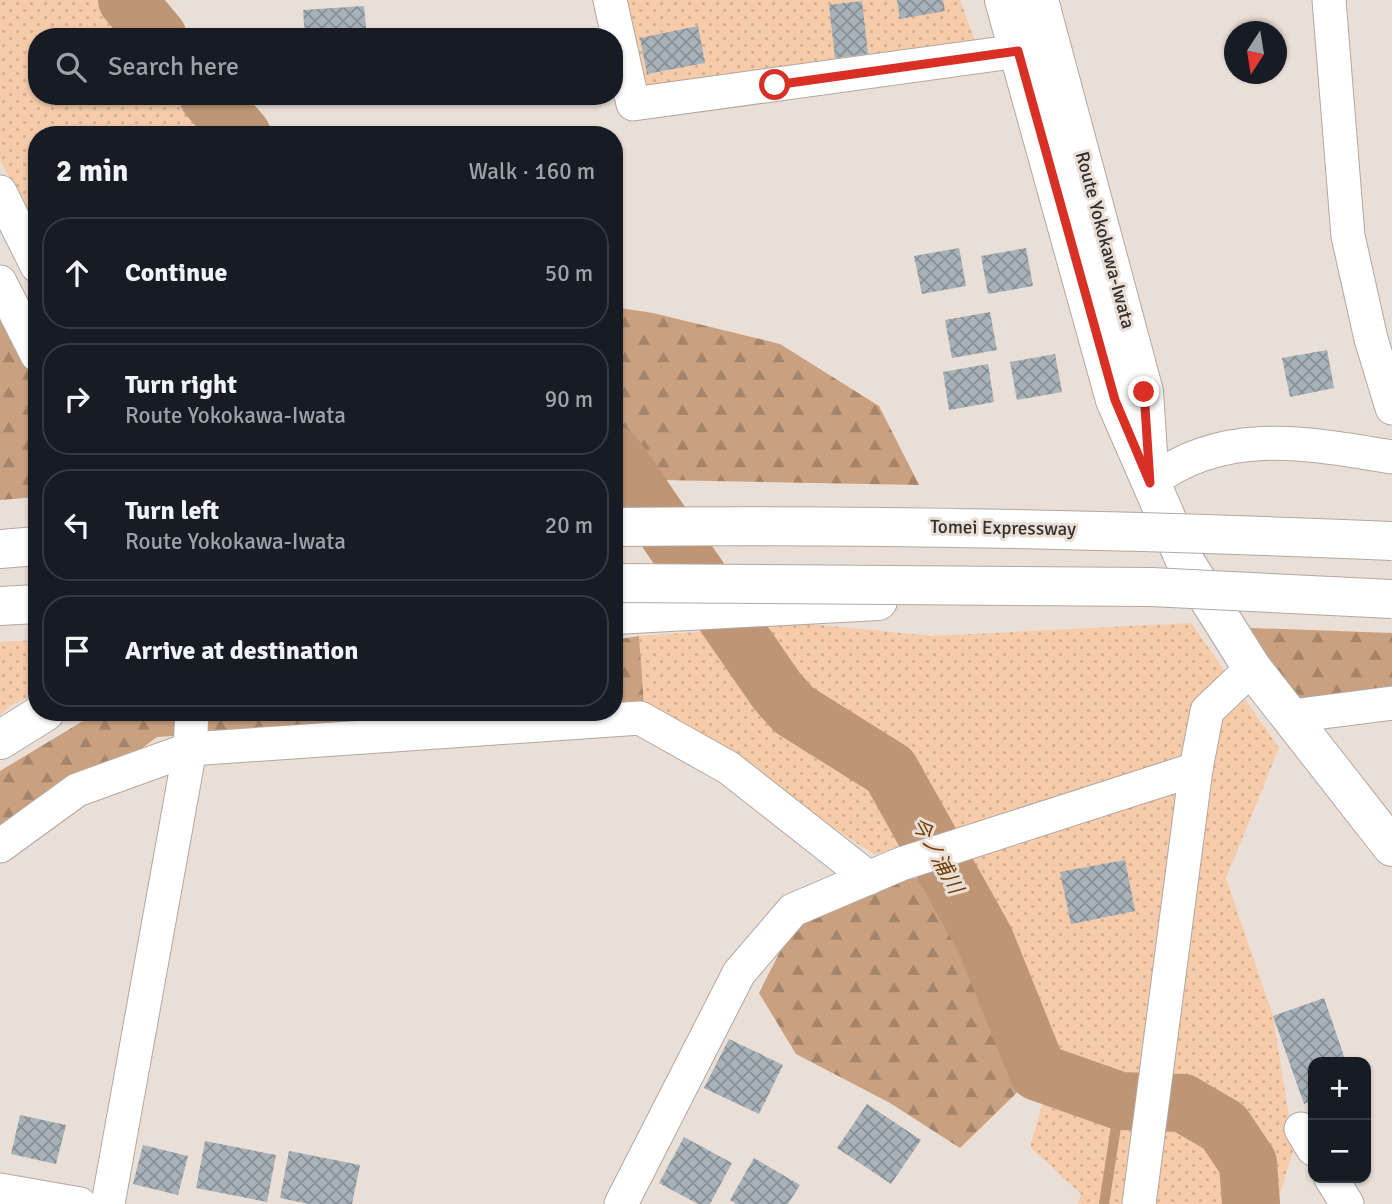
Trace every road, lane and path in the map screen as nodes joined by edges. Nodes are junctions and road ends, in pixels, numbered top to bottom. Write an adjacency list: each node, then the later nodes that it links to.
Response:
1 (610, 0): 5 (street)
2 (1004, 0): 6 (main road, Route Yokokawa-Iwata)
3 (1039, 0): 14 (main road, Route Yokokawa-Iwata)
4 (1329, 0): 12 (street)
5 (616, 28)
6 (1018, 51): 7 (street); 14 (main road, Route Yokokawa-Iwata)
7 (623, 59)
8 (0, 192): 9 (street)
9 (28, 248)
10 (0, 282): 11 (street)
11 (28, 337)
12 (1392, 408)
13 (1386, 448): 14 (street)
14 (1150, 483): 23 (main road, Route Yokokawa-Iwata)
15 (623, 527): 16 (main road, Tomei Expressway, bridge)
16 (1392, 541)
17 (28, 547): 18 (main road)
18 (0, 549)
19 (1392, 599): 21 (main road, bridge)
20 (28, 604): 22 (main road)
21 (623, 604)
22 (0, 606)
23 (1252, 668): 25 (main road, Route Yokokawa-Iwata); 32 (street)
24 (1392, 703): 25 (street)
25 (1292, 716): 34 (main road, Route Yokokawa-Iwata)
26 (623, 719): 35 (street)
27 (31, 721): 30 (main road)
28 (192, 721): 31 (street)
29 (596, 721): 31 (street)
30 (0, 740)
31 (190, 749): 33 (street); 39 (street)
32 (1196, 769): 35 (street); 41 (street)
33 (0, 846)
34 (1392, 847)
35 (869, 878): 40 (street)
36 (1334, 1183): 42 (street)
37 (0, 1190): 38 (street)
38 (80, 1204)
39 (108, 1204)
40 (621, 1204)
41 (1139, 1204)
42 (1347, 1204)

